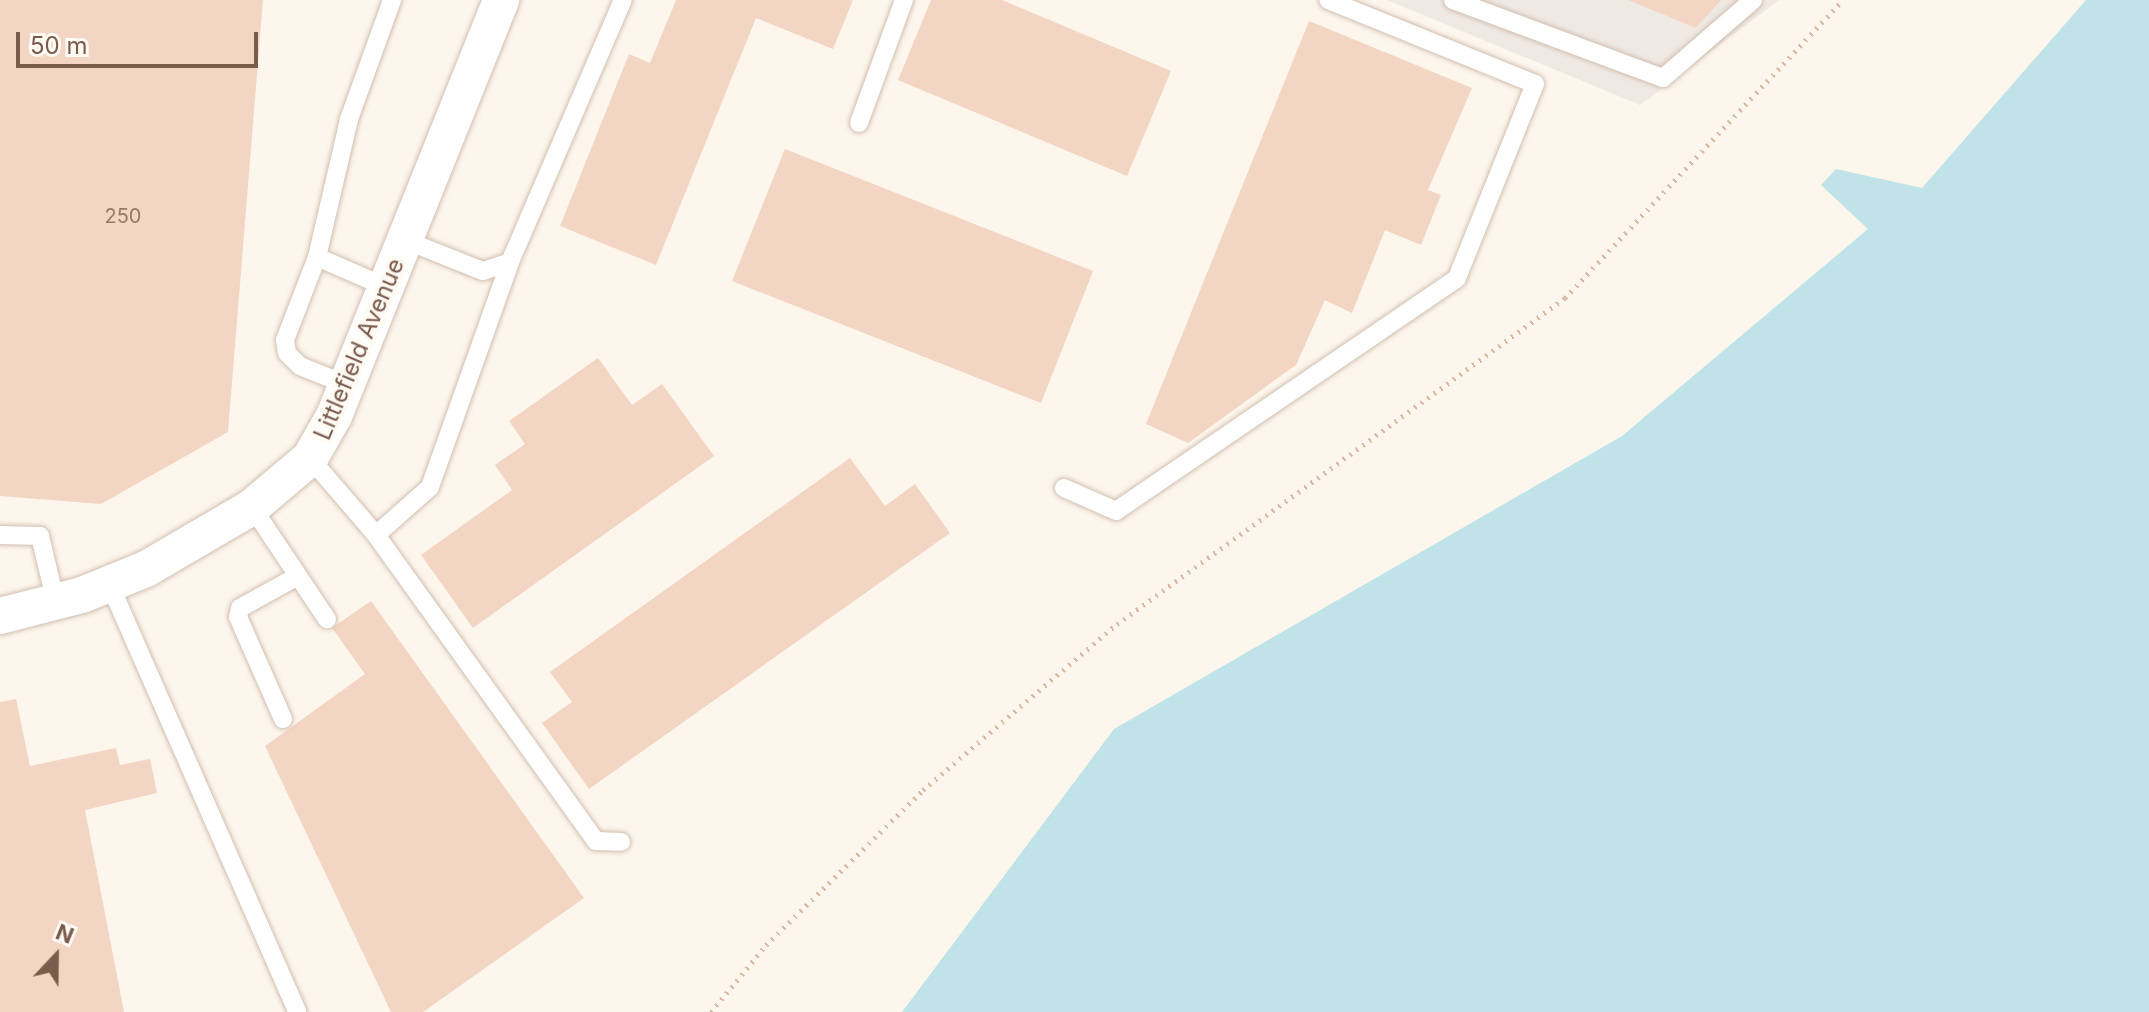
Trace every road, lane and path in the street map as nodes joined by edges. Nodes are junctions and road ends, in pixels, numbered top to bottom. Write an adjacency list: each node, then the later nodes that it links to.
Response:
1 (392, 0): 11 (lane)
2 (501, 0): 10 (street, Littlefield Avenue)
3 (623, 0): 12 (lane)
4 (904, 0): 9 (lane)
5 (1328, 0): 16 (lane)
6 (1453, 0): 7 (lane)
7 (1753, 0)
8 (1843, 0): 28 (path)
9 (859, 123)
10 (405, 240): 12 (lane); 13 (street, Littlefield Avenue)
11 (317, 257): 13 (lane); 14 (lane)
12 (510, 262): 19 (lane)
13 (386, 287): 14 (street, Littlefield Avenue)
14 (347, 385): 15 (street, Littlefield Avenue)
15 (310, 458): 17 (street, Littlefield Avenue); 19 (lane)
16 (1064, 488)
17 (252, 507): 20 (lane); 21 (street, Littlefield Avenue)
18 (0, 535): 22 (lane)
19 (376, 535): 26 (lane)
20 (298, 576): 24 (lane); 25 (lane)
21 (110, 585): 22 (street, Littlefield Avenue); 27 (lane)
22 (56, 603): 23 (street, Littlefield Avenue)
23 (0, 616)
24 (327, 619)
25 (283, 719)
26 (621, 842)
27 (297, 1012)
28 (711, 1012)

